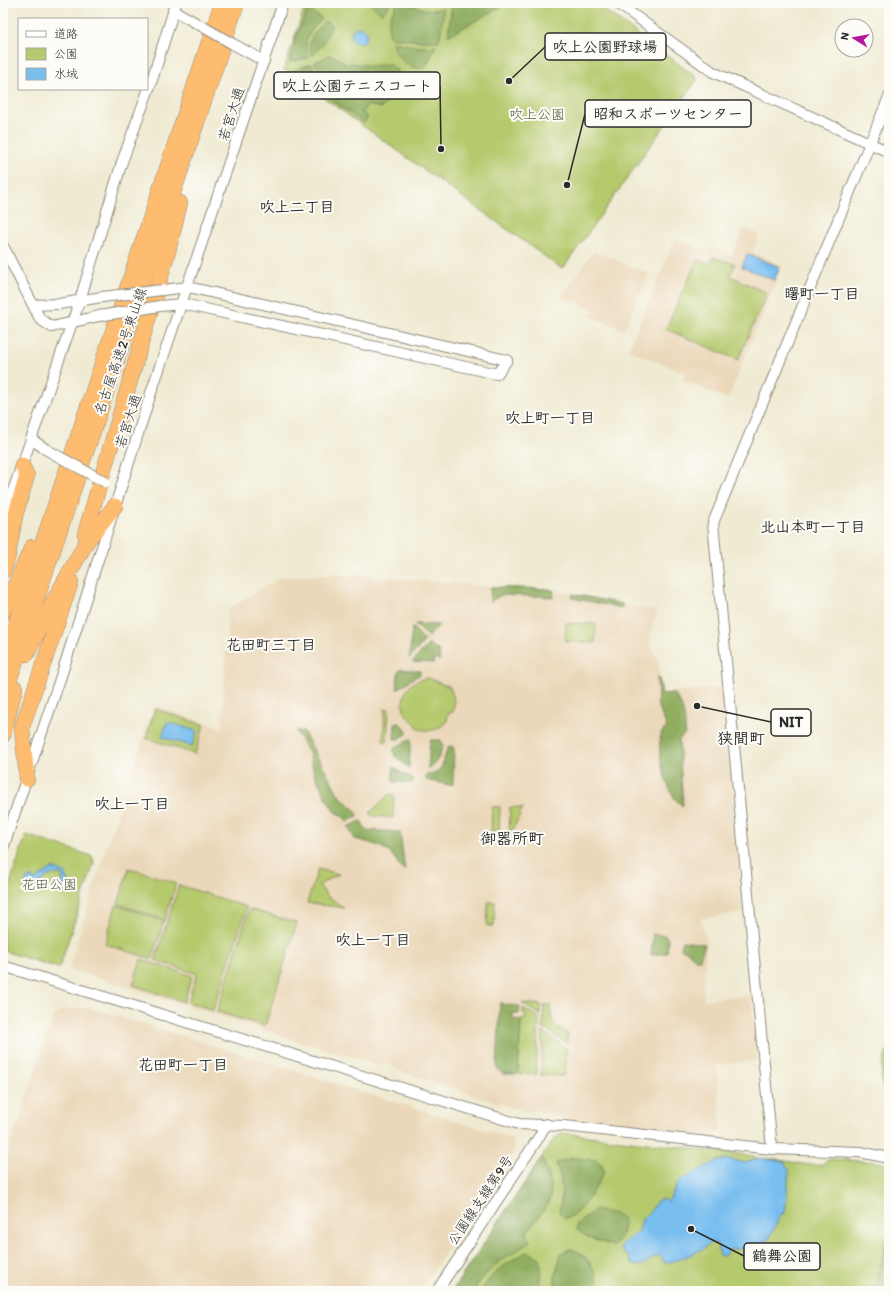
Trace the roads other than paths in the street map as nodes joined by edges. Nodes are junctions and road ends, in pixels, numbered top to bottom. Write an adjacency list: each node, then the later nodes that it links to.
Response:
1 (222, 3): 17 (highway, 名古屋高速2号東山線)
2 (238, 3): 7 (highway, 名古屋高速2号東山線)
3 (283, 3): 6 (street, 若宮大通)
4 (617, 3): 9 (street)
5 (175, 7): 6 (street, bridge); 13 (street)
6 (264, 61): 12 (street, 若宮大通)
7 (208, 91): 23 (highway); 26 (highway, 名古屋高速2号東山線)
8 (889, 97): 9 (street)
9 (870, 143): 10 (street); 35 (street)
10 (889, 152)
11 (3, 246): 15 (street)
12 (188, 287): 13 (street, bridge); 14 (street, 若宮大通); 14 (street)
13 (80, 300): 15 (street); 16 (street)
14 (183, 304): 16 (street, bridge); 20 (street, 若宮大通)
15 (34, 305): 16 (street)
16 (71, 323): 18 (street)
17 (101, 368): 26 (highway, 名古屋高速2号東山線); 27 (highway)
18 (31, 439): 19 (street); 20 (street, bridge)
19 (22, 465): 22 (street); 24 (highway)
20 (120, 489): 21 (street, 若宮大通)
21 (115, 506): 30 (highway); 31 (street, 若宮大通)
22 (3, 519)
23 (85, 534)
24 (5, 565)
25 (74, 574): 31 (highway)
26 (32, 592): 28 (highway, 名古屋高速2号東山線); 29 (highway, 名古屋高速2号東山線)
27 (3, 612)
28 (3, 662)
29 (3, 699)
30 (4, 731)
31 (27, 779): 32 (street, 若宮大通)
32 (3, 848)
33 (3, 966): 34 (street)
34 (546, 1124): 35 (street); 37 (street, 公園線支線第9号)
35 (772, 1149): 36 (street)
36 (889, 1158)
37 (437, 1291)

